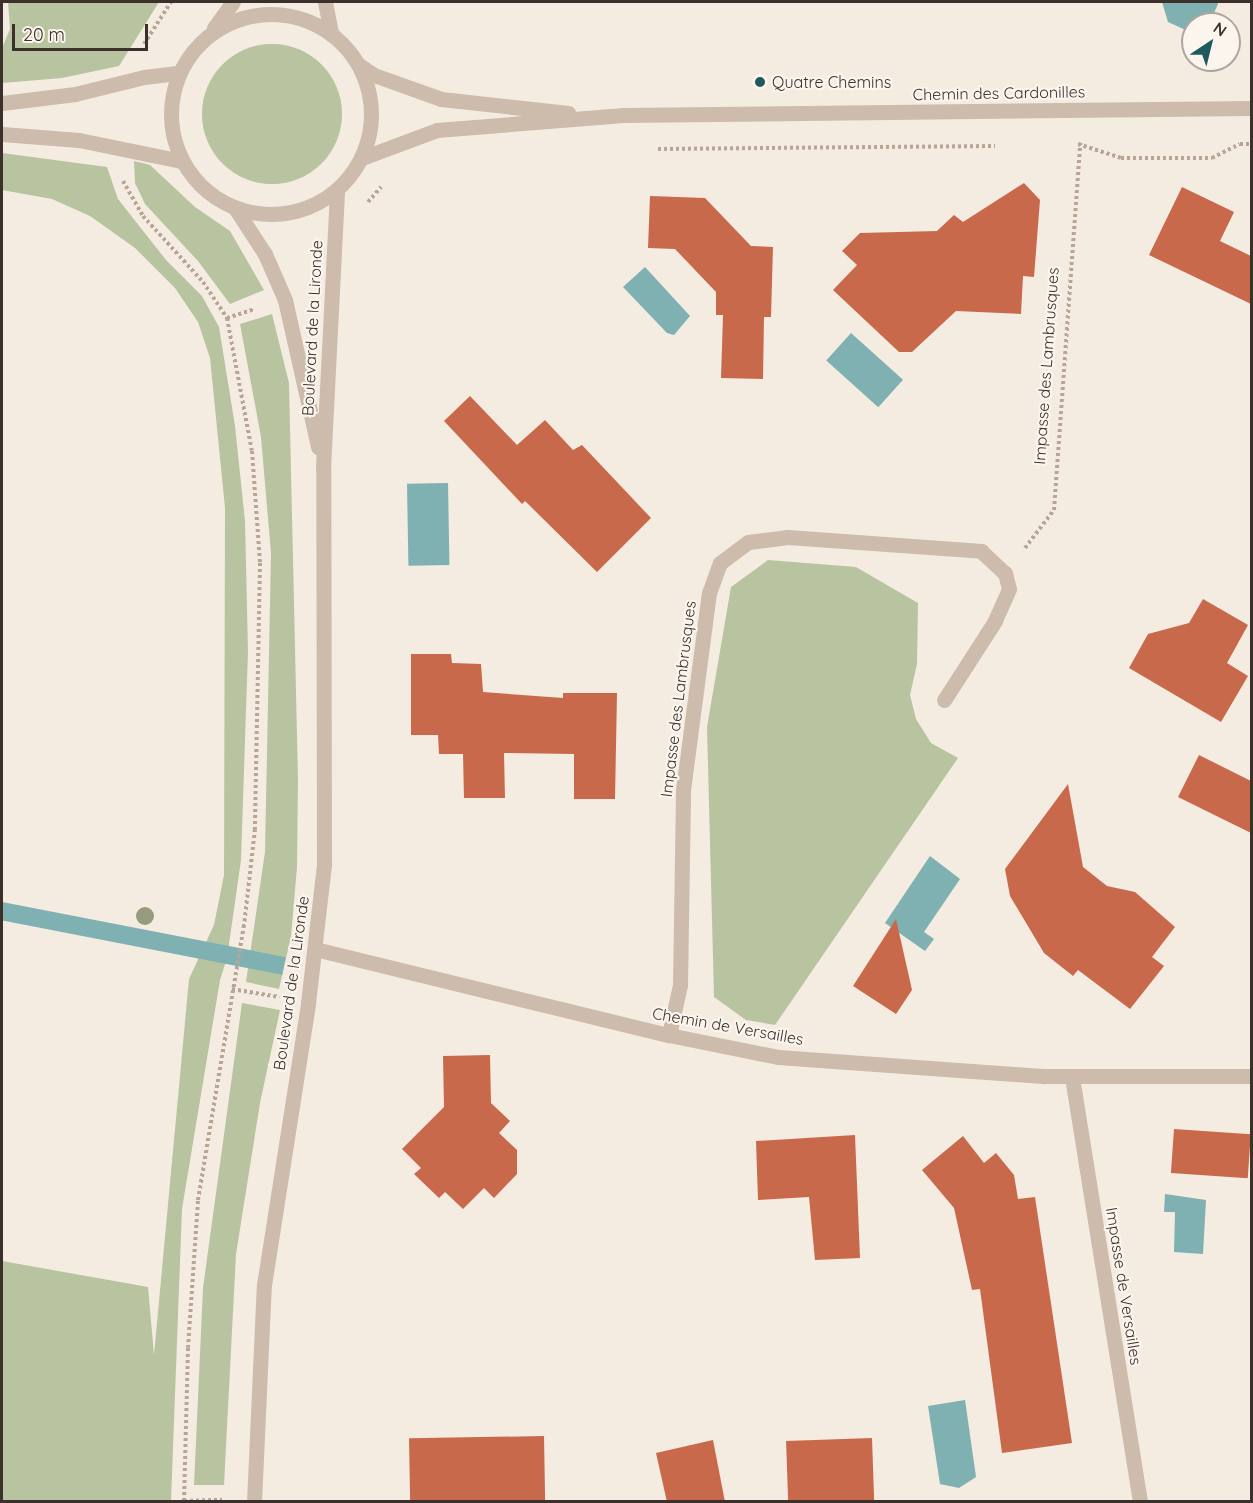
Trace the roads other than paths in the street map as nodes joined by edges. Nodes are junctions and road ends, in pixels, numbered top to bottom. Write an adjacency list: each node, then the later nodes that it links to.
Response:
1 (233, 2): 4 (street)
2 (325, 2): 3 (street)
3 (332, 34): 4 (street); 5 (street)
4 (206, 37): 6 (street)
5 (359, 65): 9 (street, Chemin des Cardonilles); 11 (street)
6 (179, 73): 7 (street); 12 (street)
7 (2, 103)
8 (1251, 108): 9 (street, Chemin des Cardonilles)
9 (603, 117): 11 (street, Chemin des Cardonilles)
10 (2, 134): 12 (street)
11 (362, 158): 13 (street)
12 (181, 160): 14 (street)
13 (337, 190): 14 (street); 15 (street, Boulevard de la Lironde)
14 (235, 208): 15 (street, Boulevard de la Lironde)
15 (323, 468): 17 (street, Boulevard de la Lironde)
16 (944, 700): 18 (street, Impasse des Lambrusques)
17 (315, 949): 18 (street, Chemin de Versailles); 21 (street, Boulevard de la Lironde)
18 (669, 1035): 20 (street, Chemin de Versailles)
19 (1251, 1076): 20 (street, Chemin de Versailles)
20 (1072, 1077): 22 (street, Impasse de Versailles)
21 (254, 1501)
22 (1140, 1502)

